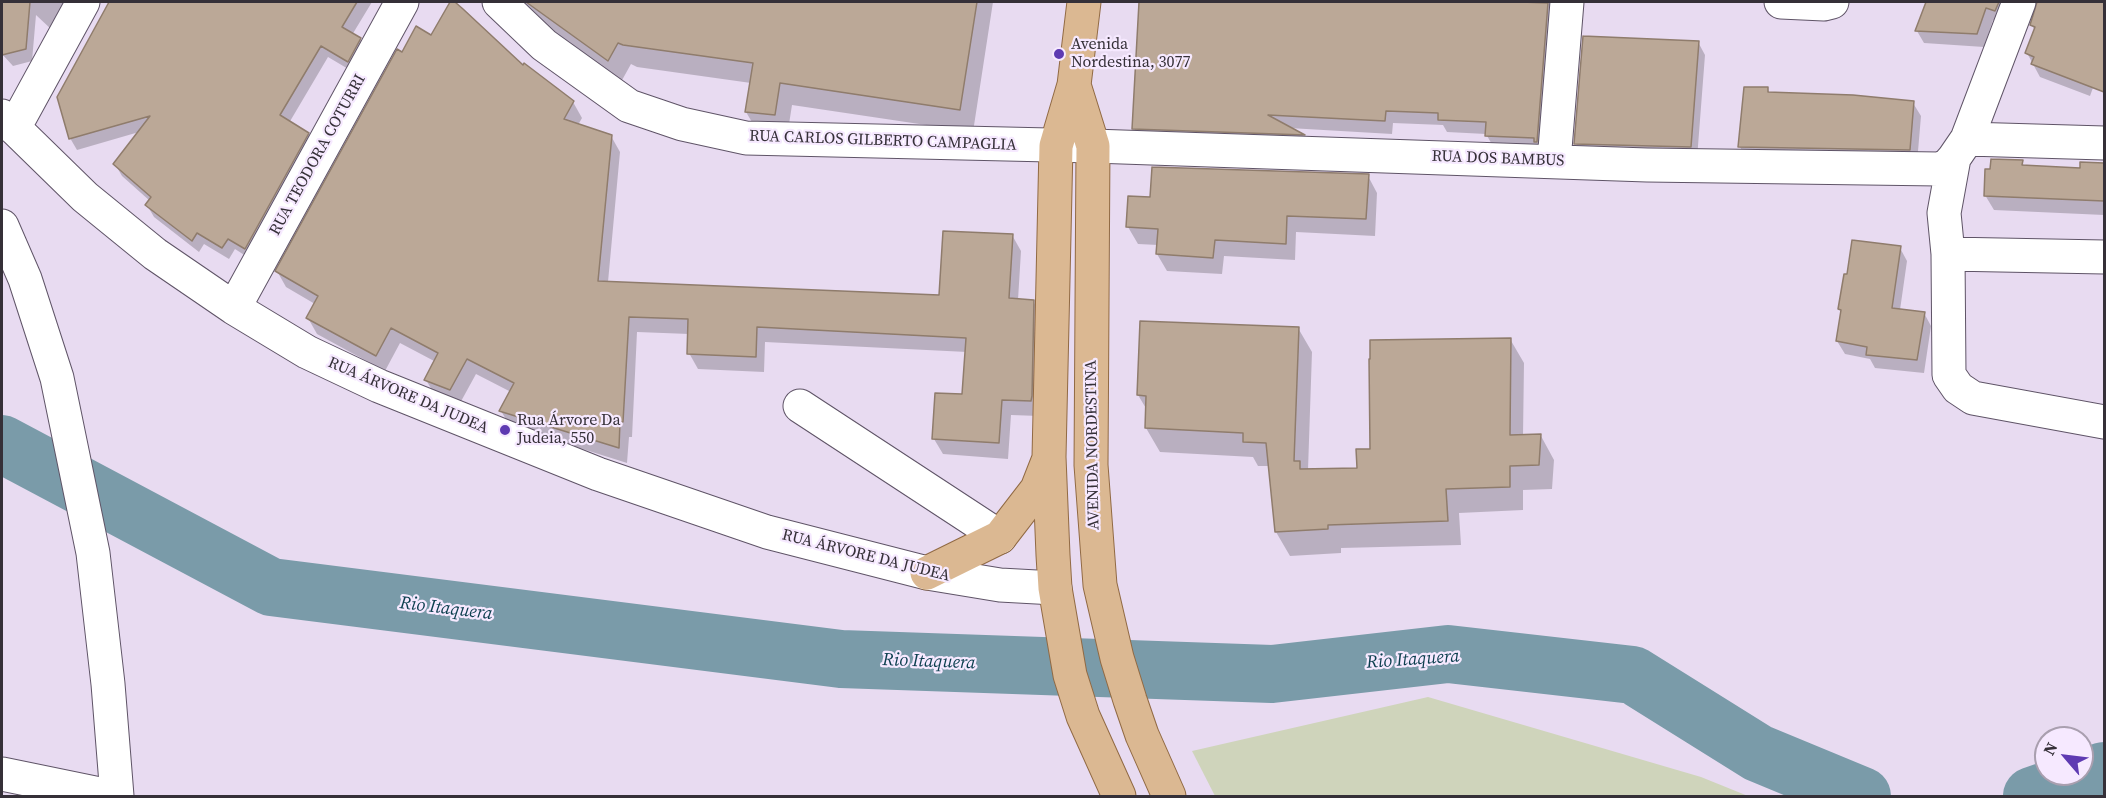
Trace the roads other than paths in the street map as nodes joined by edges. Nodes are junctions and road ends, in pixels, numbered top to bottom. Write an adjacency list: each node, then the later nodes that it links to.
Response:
1 (83, 2): 10 (street)
2 (402, 2): 19 (street, RUA TEODORA COTURRI)
3 (499, 2): 12 (street, RUA CARLOS GILBERTO CAMPAGLIA)
4 (1084, 2): 9 (main road, AVENIDA NORDESTINA)
5 (1567, 2): 15 (street)
6 (1781, 2): 7 (street)
7 (1832, 2)
8 (2019, 2): 14 (street)
9 (1074, 85): 12 (main road, AVENIDA NORDESTINA); 13 (main road, AVENIDA NORDESTINA)
10 (8, 122): 19 (street, RUA ÁRVORE DA JUDEA)
11 (2104, 143): 14 (street, RUA DOS BAMBUS)
12 (1056, 146): 13 (street, RUA DOS BAMBUS); 22 (main road, AVENIDA NORDESTINA)
13 (1093, 146): 15 (street, RUA DOS BAMBUS); 26 (main road, AVENIDA NORDESTINA)
14 (1954, 155): 15 (street, RUA DOS BAMBUS); 17 (street)
15 (1554, 161)
16 (2, 226): 29 (street)
17 (1948, 254): 18 (street); 21 (street)
18 (2104, 257)
19 (234, 308): 24 (street, RUA ÁRVORE DA JUDEA)
20 (800, 406): 23 (street)
21 (2104, 422)
22 (1049, 457): 23 (main road); 25 (main road, AVENIDA NORDESTINA)
23 (1000, 537): 24 (main road)
24 (927, 573): 25 (street, RUA ÁRVORE DA JUDEA)
25 (1054, 588): 26 (main road); 30 (main road, AVENIDA NORDESTINA)
26 (1106, 615): 31 (main road, AVENIDA NORDESTINA)
27 (2, 774): 28 (street)
28 (109, 796)
29 (117, 796)
30 (1119, 796)
31 (1169, 796)

